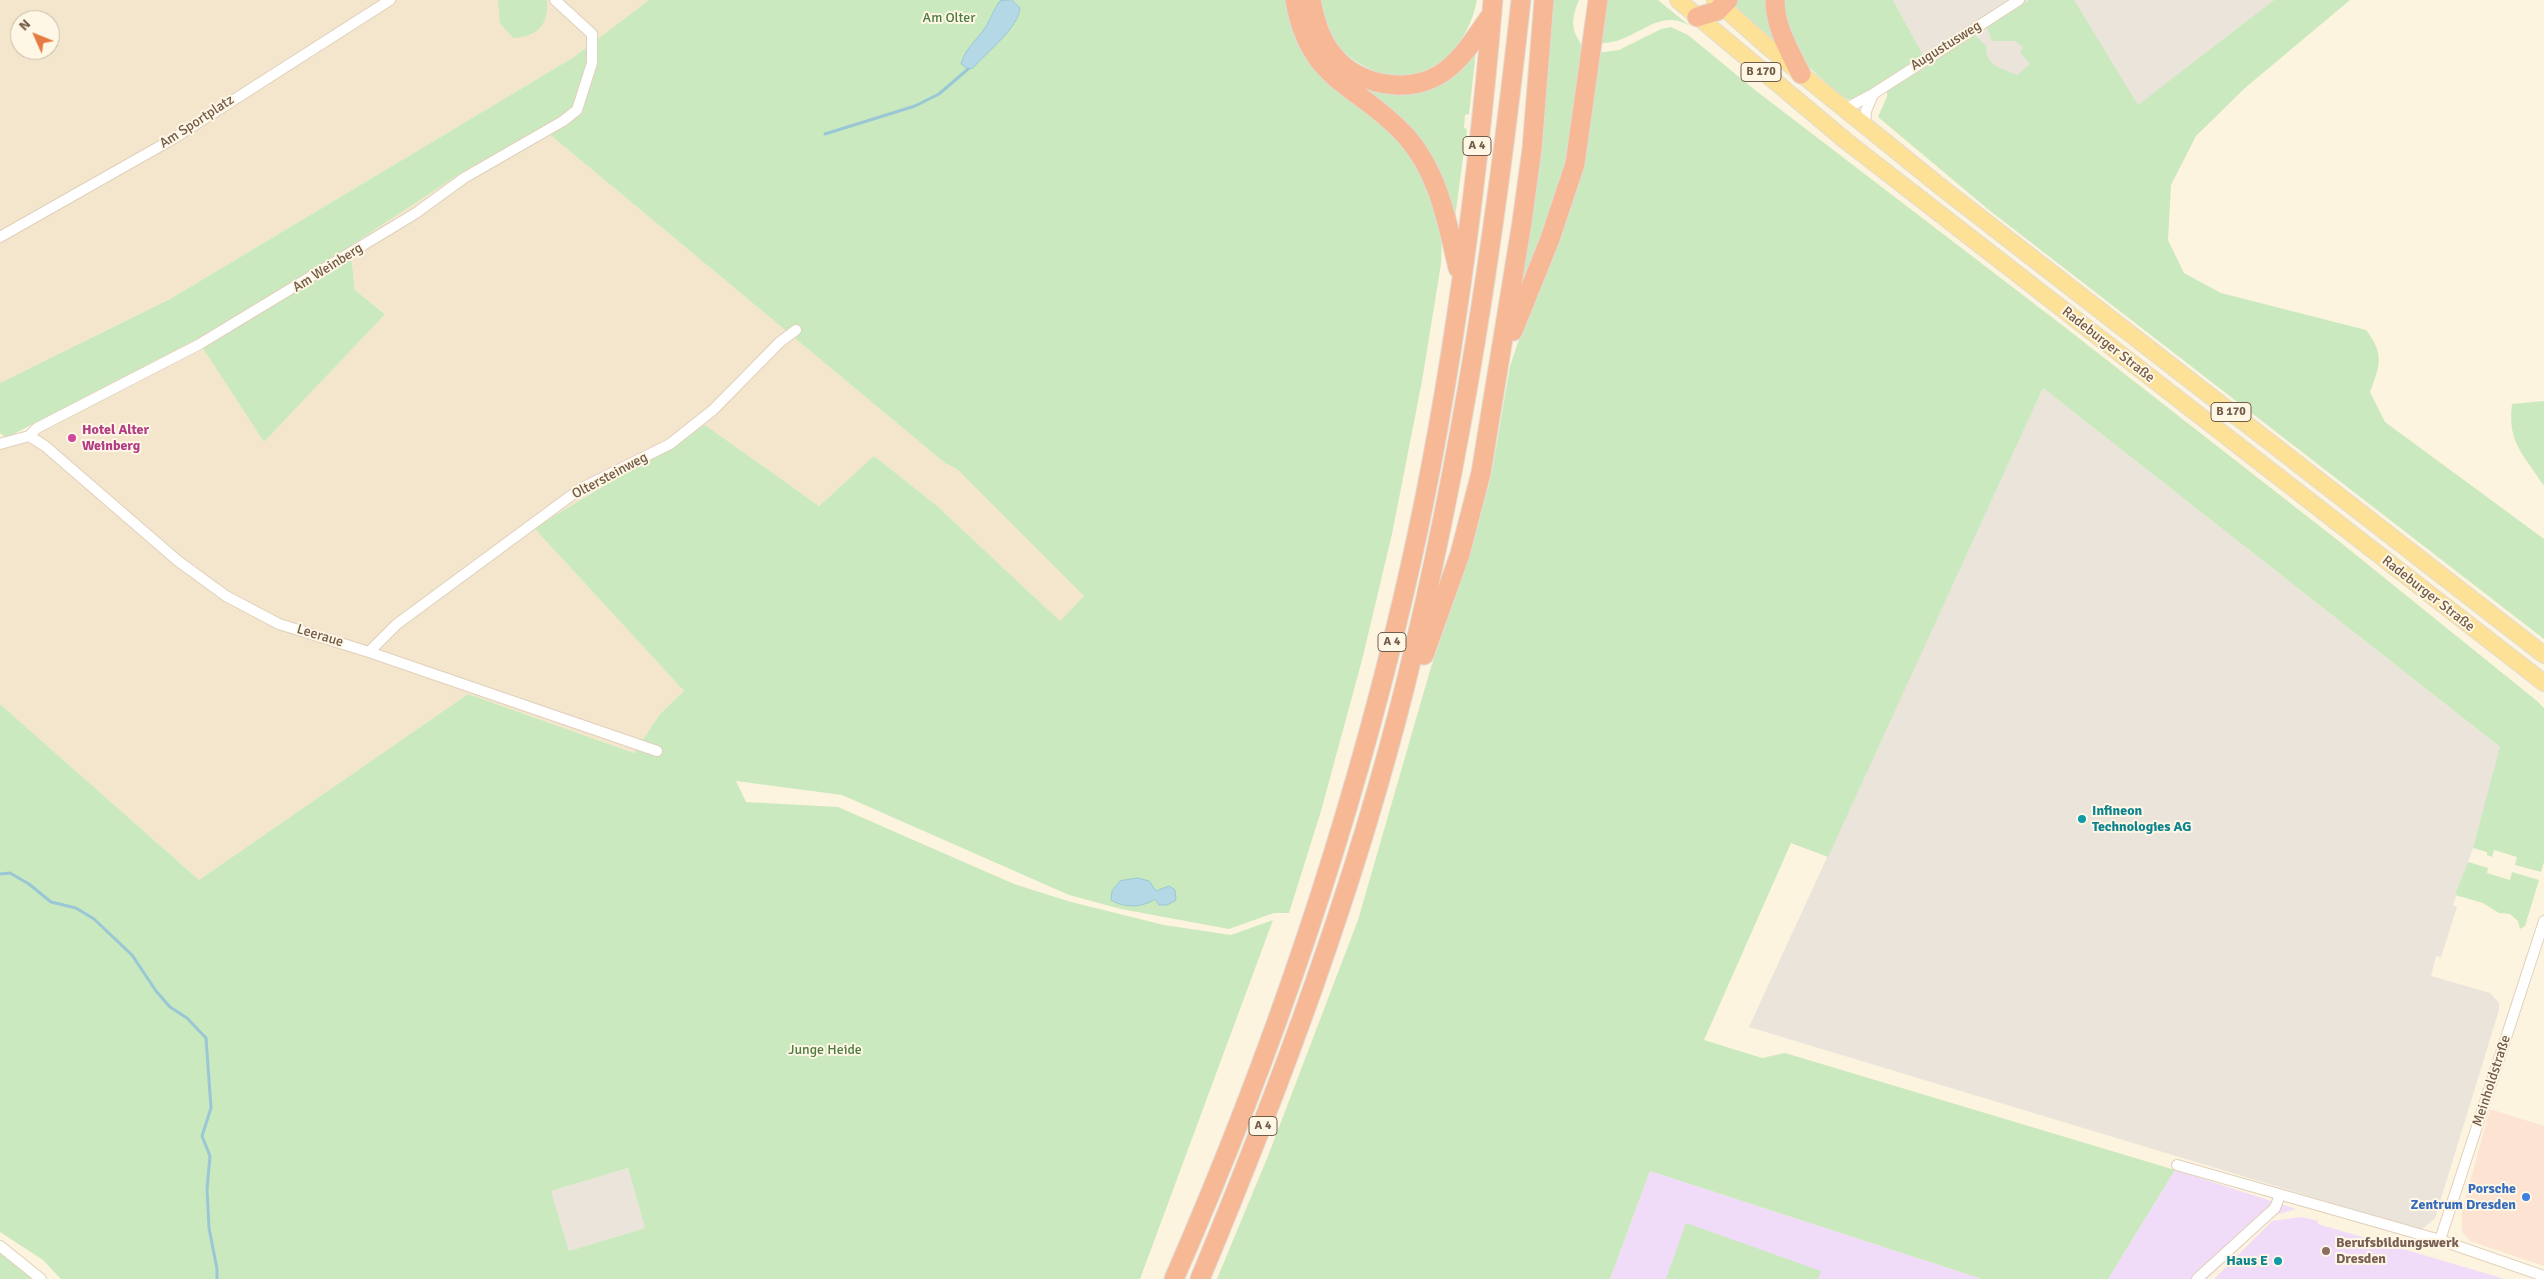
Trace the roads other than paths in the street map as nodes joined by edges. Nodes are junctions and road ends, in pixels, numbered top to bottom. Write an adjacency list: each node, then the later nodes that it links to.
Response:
1 (390, 0): 18 (street, Am Sportplatz)
2 (554, 0): 22 (street, Am Weinberg)
3 (1295, 0): 19 (highway)
4 (1311, 0): 12 (highway)
5 (1522, 0): 27 (highway, A 4)
6 (1544, 0): 21 (highway)
7 (1598, 0): 21 (highway)
8 (1678, 0): 13 (main road, Radeburger Straße / B 170)
9 (1774, 0): 14 (highway)
10 (2019, 0): 15 (street, Augustusweg)
11 (1722, 2): 13 (highway); 14 (main road, Radeburger Straße / B 170)
12 (1493, 7): 19 (highway, A 4)
13 (1698, 17): 26 (main road, Radeburger Straße / B 170)
14 (1801, 74): 16 (main road, Radeburger Straße / B 170)
15 (1873, 94): 16 (street, Augustusweg); 17 (street)
16 (1845, 109): 17 (main road, Radeburger Straße / B 170)
17 (1865, 126): 25 (main road, Radeburger Straße / B 170)
18 (0, 237)
19 (1460, 279): 36 (highway, A 4)
20 (796, 330): 24 (street, Oltersteinweg)
21 (1498, 372): 27 (highway)
22 (29, 436): 23 (street, Am Weinberg); 24 (street, Leeraue)
23 (0, 444)
24 (369, 652): 28 (street, Leeraue)
25 (2544, 655)
26 (2544, 683)
27 (1406, 685): 37 (highway, A 4)
28 (657, 751)
29 (2544, 920): 32 (street, Meinholdstraße)
30 (2178, 1164): 31 (street)
31 (2280, 1195): 32 (street); 38 (street)
32 (2440, 1240): 34 (street)
33 (0, 1246): 35 (street)
34 (2544, 1276)
35 (42, 1279)
36 (1174, 1279)
37 (1200, 1279)
38 (2197, 1279)

